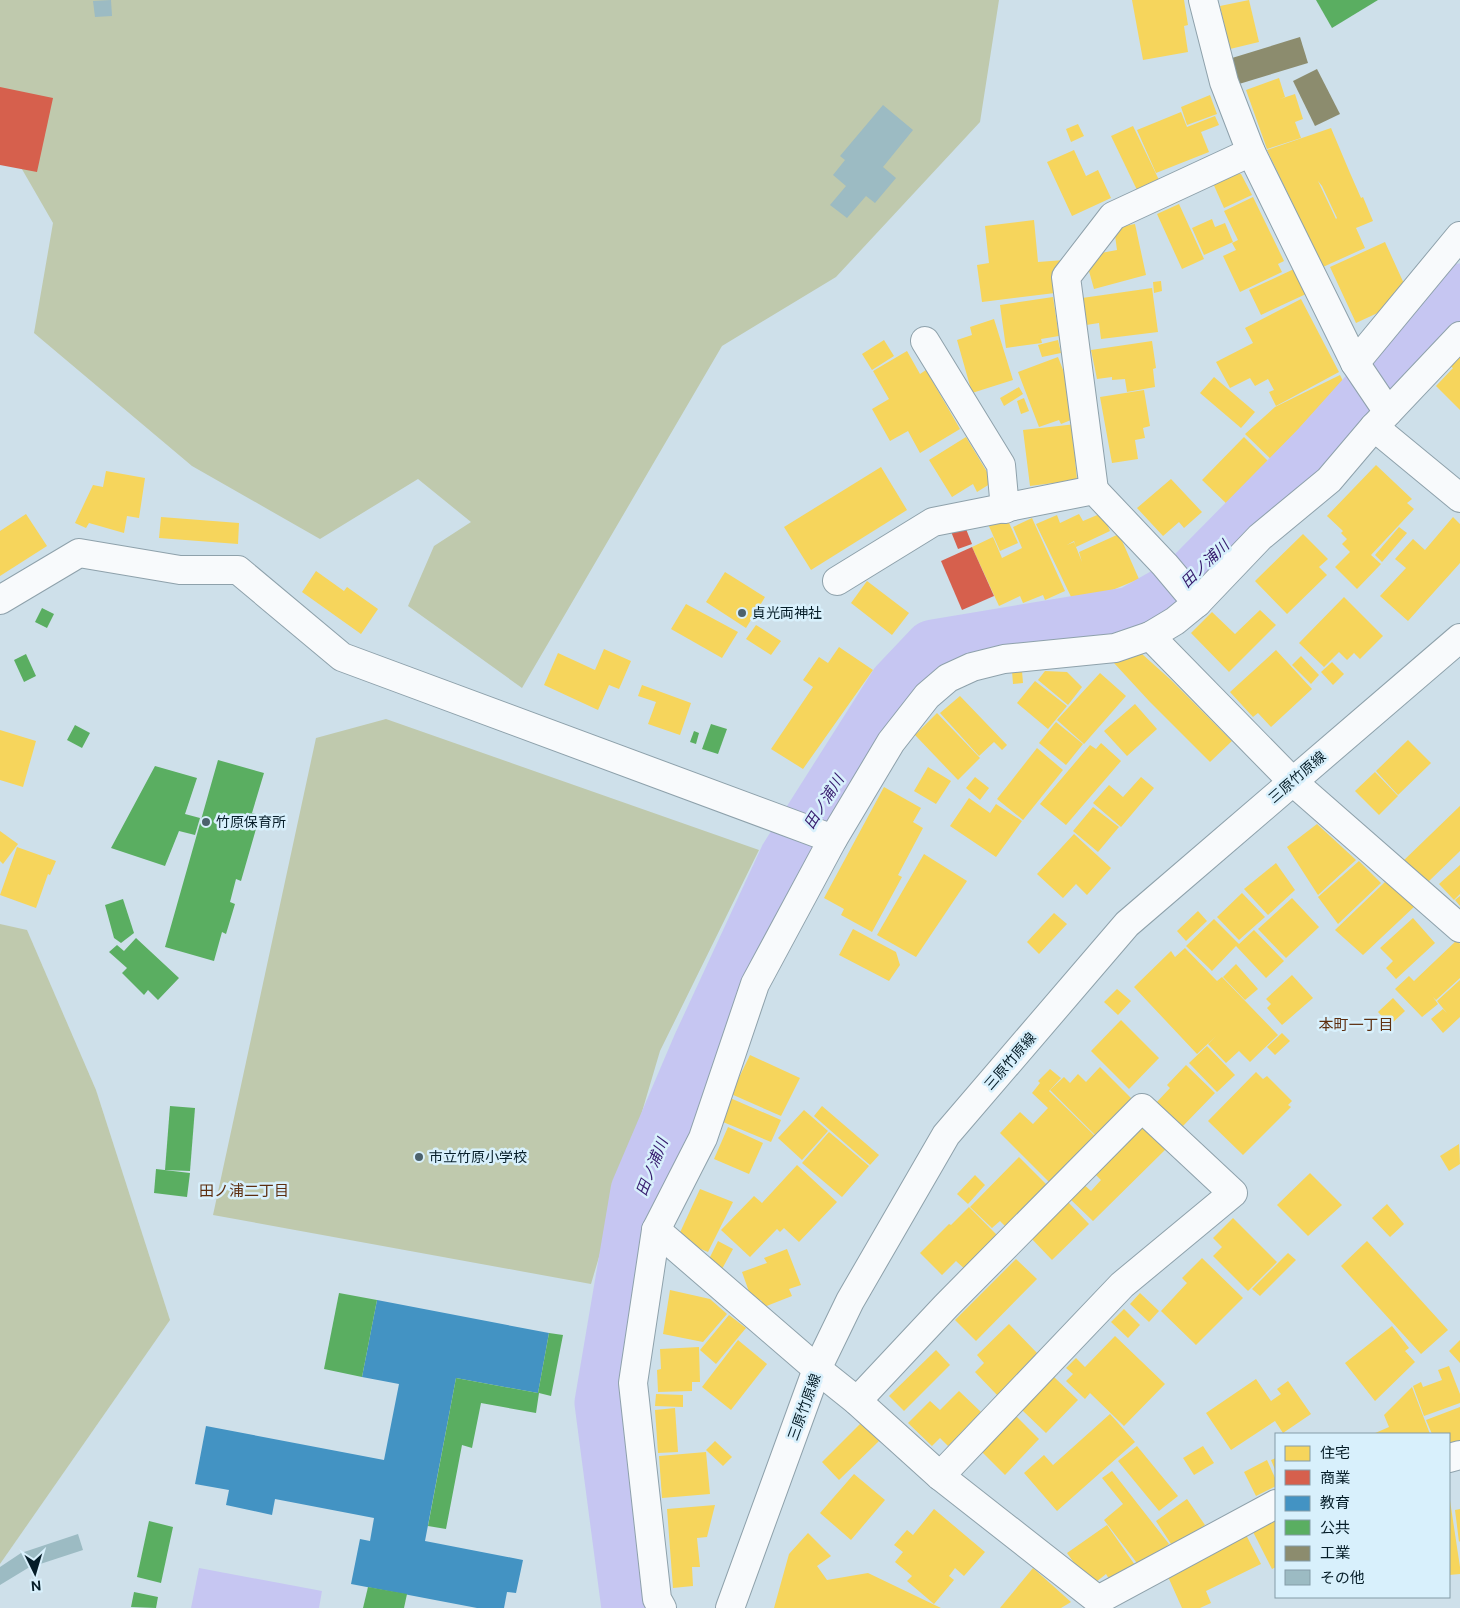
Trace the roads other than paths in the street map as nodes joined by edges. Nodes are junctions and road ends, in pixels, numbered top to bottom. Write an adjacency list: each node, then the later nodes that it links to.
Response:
1 (1203, 0): 2 (street)
2 (1251, 152): 6 (street); 8 (street)
3 (1460, 236): 6 (street)
4 (1460, 336): 7 (street)
5 (925, 341): 10 (street)
6 (1359, 369): 7 (street)
7 (1382, 415): 9 (street); 13 (street)
8 (1094, 490): 10 (street); 13 (street)
9 (1460, 498)
10 (1005, 509): 11 (street)
11 (836, 581)
12 (0, 600): 17 (street)
13 (1196, 603): 14 (street)
14 (1150, 636): 16 (street); 17 (street)
15 (1460, 638): 16 (street, 三原竹原線)
16 (1292, 781): 18 (street); 20 (street, 三原竹原線)
17 (815, 832): 19 (street)
18 (1460, 928)
19 (656, 1230): 20 (street); 25 (street)
20 (817, 1369): 21 (street); 26 (street, 三原竹原線)
21 (857, 1401): 22 (street); 22 (street)
22 (940, 1476): 24 (street)
23 (1275, 1505): 24 (street)
24 (1092, 1604)
25 (662, 1608)
26 (730, 1608)

